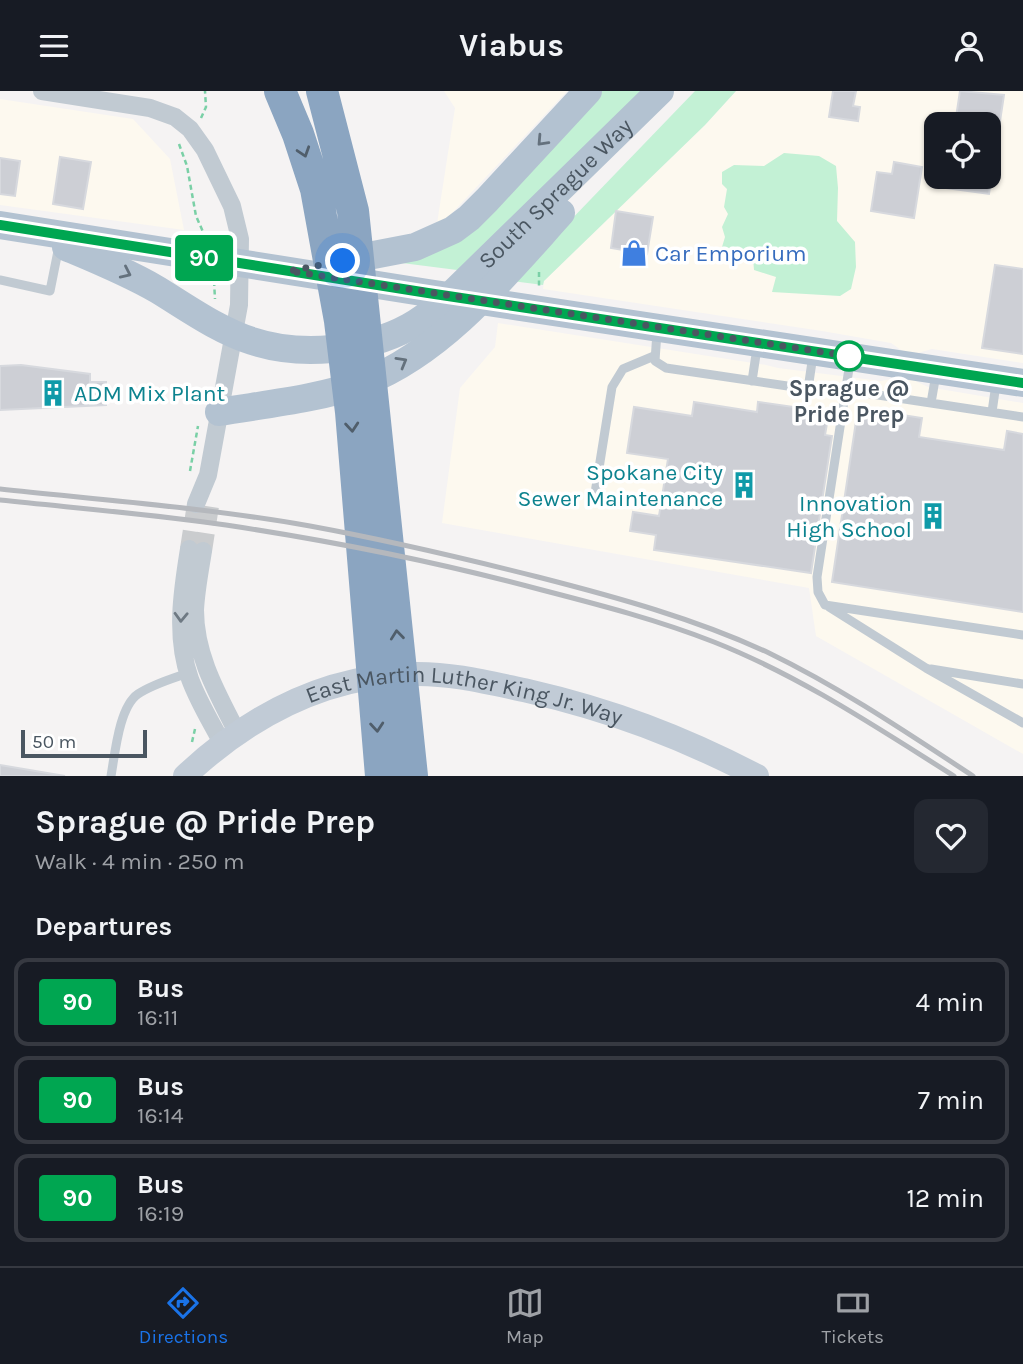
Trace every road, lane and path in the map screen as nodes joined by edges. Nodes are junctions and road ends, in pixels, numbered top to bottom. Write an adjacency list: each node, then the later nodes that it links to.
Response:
1 (42, 91): 25 (street)
2 (205, 91): 8 (path)
3 (280, 91): 39 (highway, one-way to 39)
4 (314, 91): 9 (highway)
5 (323, 91): 9 (highway)
6 (588, 91): 13 (main road, South Sprague Way, one-way to 13)
7 (660, 91): 10 (main road, South Sprague Way)
8 (203, 115)
9 (331, 126): 40 (highway, one-way to 9)
10 (616, 134): 12 (main road, South Sprague Way, one-way to 10); 25 (main road, one-way to 10)
11 (9, 227): 12 (main road, South Sprague Way); 13 (main road)
12 (59, 245): 14 (lane)
13 (280, 269): 15 (main road)
14 (0, 280)
15 (657, 327): 16 (main road); 18 (lane)
16 (758, 343): 17 (main road); 21 (lane)
17 (814, 350): 19 (main road); 21 (lane)
18 (654, 356): 21 (lane); 28 (lane)
19 (850, 356): 20 (main road); 23 (lane)
20 (937, 369): 22 (main road); 24 (lane)
21 (752, 381)
22 (1010, 381): 26 (lane)
23 (845, 390): 24 (lane); 30 (lane)
24 (931, 403): 26 (lane)
25 (219, 412): 29 (street)
26 (992, 412): 27 (lane)
27 (1023, 417)
28 (595, 493)
29 (203, 505)
30 (825, 605): 31 (lane); 32 (lane)
31 (1023, 635)
32 (926, 669): 34 (lane); 35 (lane)
33 (188, 674): 36 (street); 36 (street, one-way to 33); 37 (lane)
34 (1023, 684)
35 (1023, 723)
36 (230, 738): 38 (street, East Martin Luther King Jr. Way); 41 (street, East Martin Luther King Jr. Way)
37 (111, 776)
38 (185, 776)
39 (381, 776)
40 (412, 776)
41 (757, 776)

